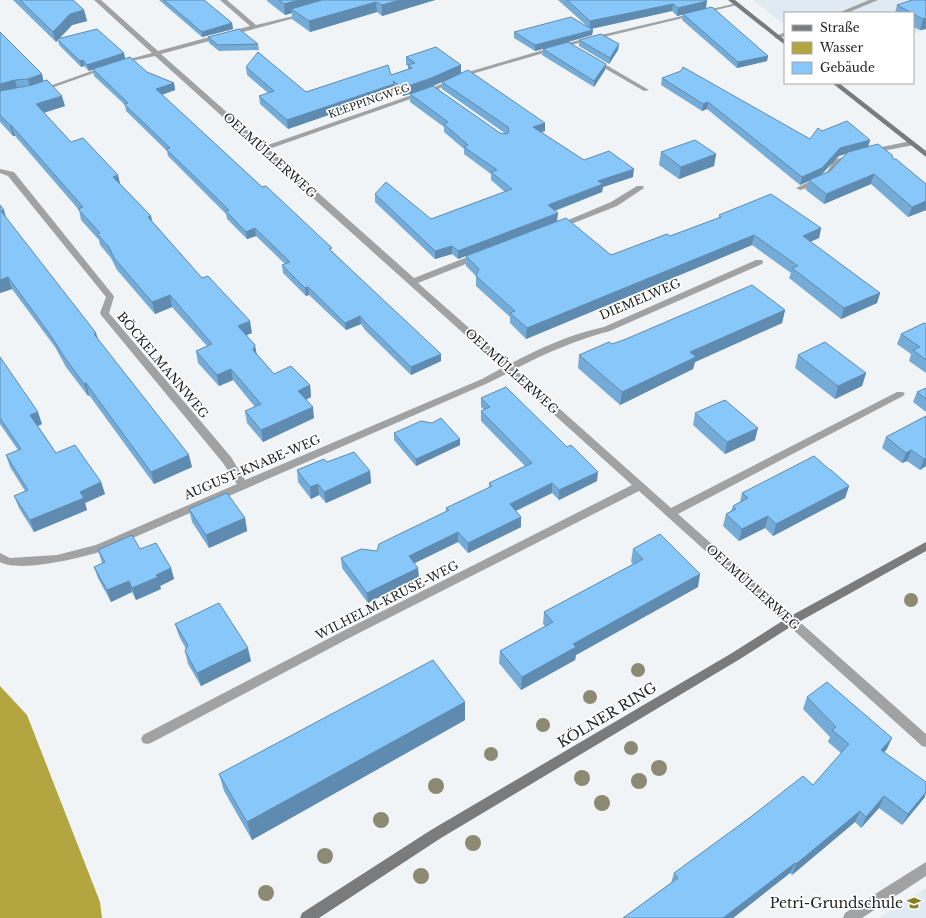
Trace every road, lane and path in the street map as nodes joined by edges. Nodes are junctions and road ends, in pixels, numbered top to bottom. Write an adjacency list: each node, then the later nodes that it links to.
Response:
1 (97, 0): 13 (street, OELMÜLLERWEG)
2 (223, 0): 7 (street)
3 (875, 0): 6 (street)
4 (733, 2): 9 (main road); 11 (street, KLEPPINGWEG)
5 (314, 11): 7 (street)
6 (844, 12)
7 (254, 26): 13 (street)
8 (784, 34): 9 (street)
9 (777, 37): 10 (main road)
10 (784, 42)
11 (569, 44): 12 (street); 19 (street, KLEPPINGWEG)
12 (576, 49)
13 (157, 54): 17 (street); 19 (street, OELMÜLLERWEG)
14 (589, 57): 16 (street)
15 (836, 84): 18 (main road)
16 (646, 90)
17 (32, 93)
18 (911, 143): 20 (main road); 23 (street)
19 (263, 149): 27 (street, OELMÜLLERWEG)
20 (926, 155)
21 (0, 171): 30 (street, BÖCKELMANNWEG)
22 (640, 188): 24 (street)
23 (800, 188)
24 (548, 230)
25 (488, 252): 27 (street)
26 (759, 262): 28 (street, DIEMELWEG)
27 (412, 282): 28 (street, OELMÜLLERWEG)
28 (509, 369): 30 (street, AUGUST-KNABE-WEG); 31 (street, OELMÜLLERWEG)
29 (900, 394): 32 (street)
30 (243, 485): 34 (street, AUGUST-KNABE-WEG)
31 (640, 486): 32 (street, OELMÜLLERWEG); 36 (street, WILHELM-KRUSE-WEG)
32 (670, 513): 35 (street, OELMÜLLERWEG)
33 (926, 546): 35 (main road, KÖLNER RING)
34 (0, 557)
35 (791, 621): 37 (street, OELMÜLLERWEG); 39 (main road, KÖLNER RING)
36 (147, 739)
37 (926, 742)
38 (926, 868): 40 (street)
39 (308, 918)
40 (850, 918)

